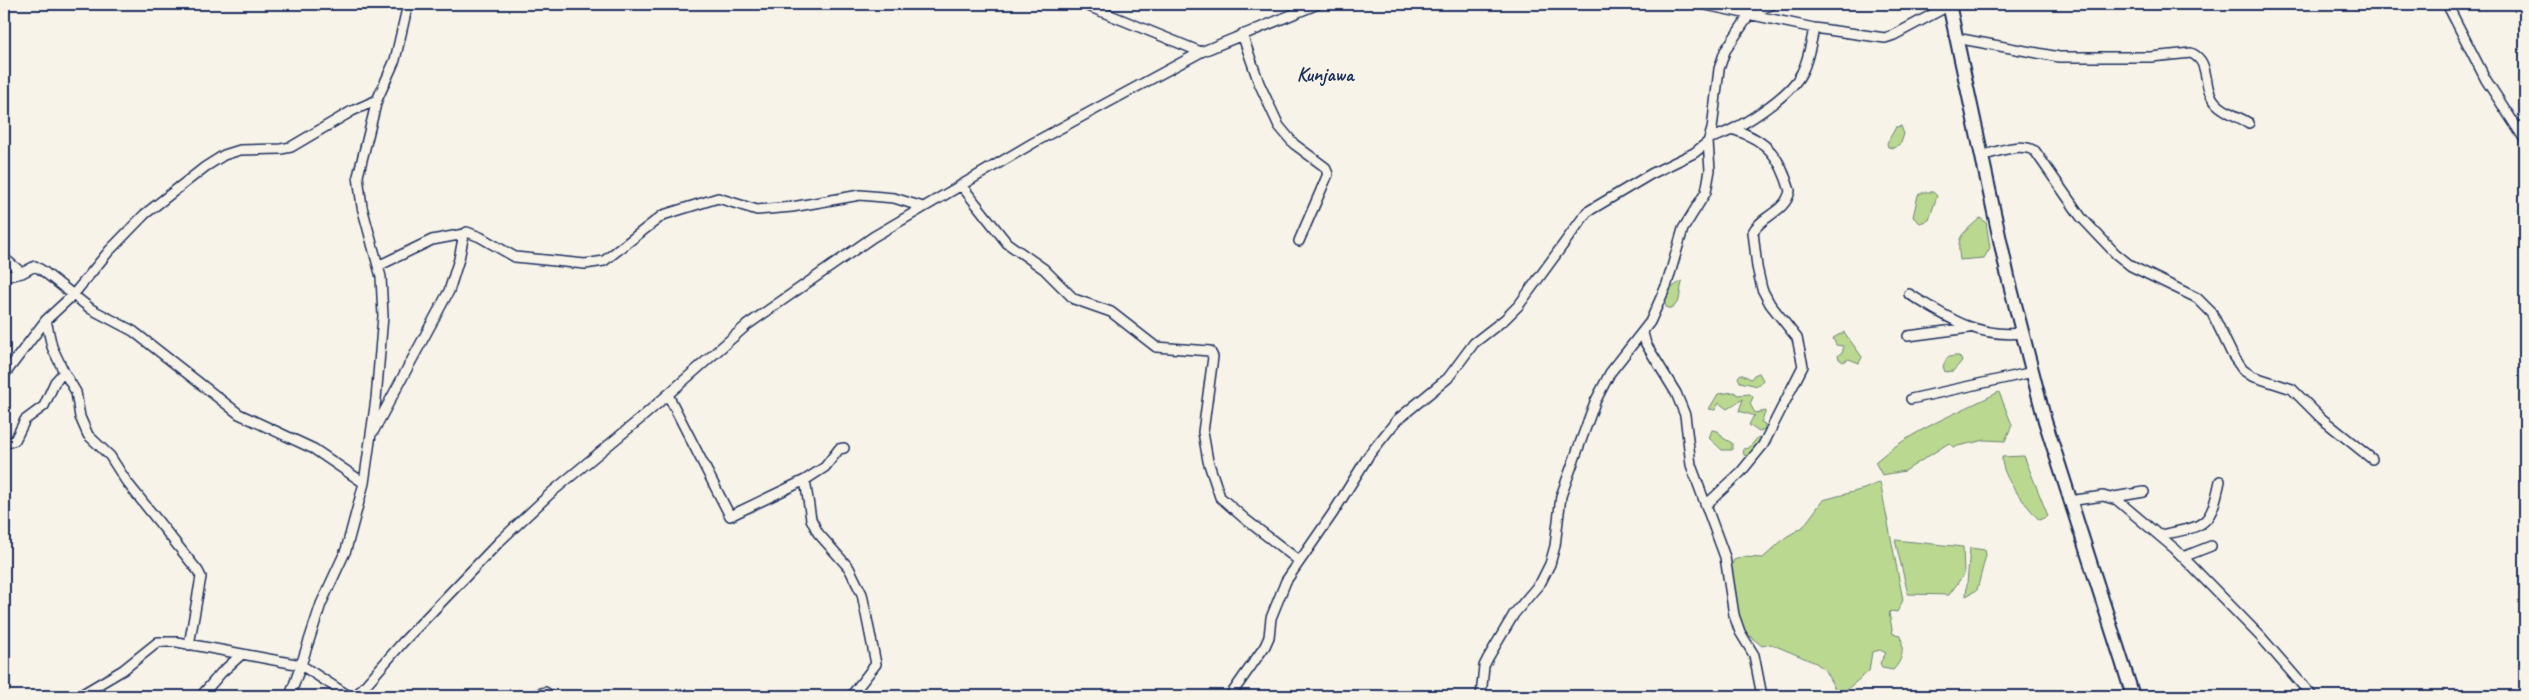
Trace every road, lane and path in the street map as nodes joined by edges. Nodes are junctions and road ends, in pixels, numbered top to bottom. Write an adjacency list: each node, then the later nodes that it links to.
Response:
1 (408, 4): 13 (street)
2 (1083, 4): 12 (street)
3 (1318, 4): 10 (street)
4 (1702, 4): 8 (street)
5 (1773, 4): 8 (street)
6 (1949, 4): 9 (street); 11 (main road)
7 (2447, 4): 17 (street)
8 (1752, 9): 9 (street); 16 (street)
9 (1814, 28): 15 (street)
10 (1242, 34): 12 (street); 22 (street)
11 (1956, 38): 14 (street); 18 (main road)
12 (1201, 52): 19 (street)
13 (377, 100): 24 (street); 28 (street)
14 (2249, 122)
15 (1735, 130): 16 (street); 49 (street)
16 (1709, 140): 31 (street); 53 (street)
17 (2525, 140)
18 (1981, 156): 32 (main road); 42 (street)
19 (961, 185): 20 (street); 53 (street)
20 (924, 207): 21 (street); 37 (street)
21 (464, 234): 24 (street); 39 (street)
22 (1299, 241)
23 (4, 258): 25 (street)
24 (378, 266): 39 (street)
25 (22, 273): 26 (street); 28 (street)
26 (4, 277)
27 (1909, 294): 30 (street)
28 (73, 295): 29 (street); 45 (street)
29 (46, 320): 34 (street); 36 (street)
30 (1969, 328): 32 (street); 33 (street)
31 (1644, 333): 49 (street); 66 (street)
32 (2022, 333): 35 (main road)
33 (1908, 336)
34 (64, 372): 40 (street); 54 (street)
35 (2033, 372): 38 (street); 48 (main road)
36 (4, 375)
37 (668, 395): 43 (street); 61 (street)
38 (1911, 399)
39 (371, 437): 45 (street)
40 (4, 444)
41 (844, 448): 43 (street)
42 (2372, 459)
43 (805, 480): 64 (street)
44 (2220, 482): 50 (street)
45 (364, 483): 56 (street)
46 (2144, 492): 47 (street)
47 (2114, 497): 48 (street); 50 (street)
48 (2070, 501): 68 (main road)
49 (1707, 504): 67 (street)
50 (2160, 535): 52 (street)
51 (2211, 546): 52 (street)
52 (2183, 557): 69 (street)
53 (1298, 560): 65 (street)
54 (189, 644): 55 (street); 57 (street)
55 (242, 654): 56 (street); 58 (street)
56 (301, 665): 59 (street); 60 (street)
57 (79, 696)
58 (201, 696)
59 (290, 696)
60 (349, 696)
61 (356, 696)
62 (531, 696): 63 (street)
63 (551, 696)
64 (851, 696)
65 (1230, 696)
66 (1481, 696)
67 (1762, 696)
68 (2133, 696)
69 (2312, 696)

